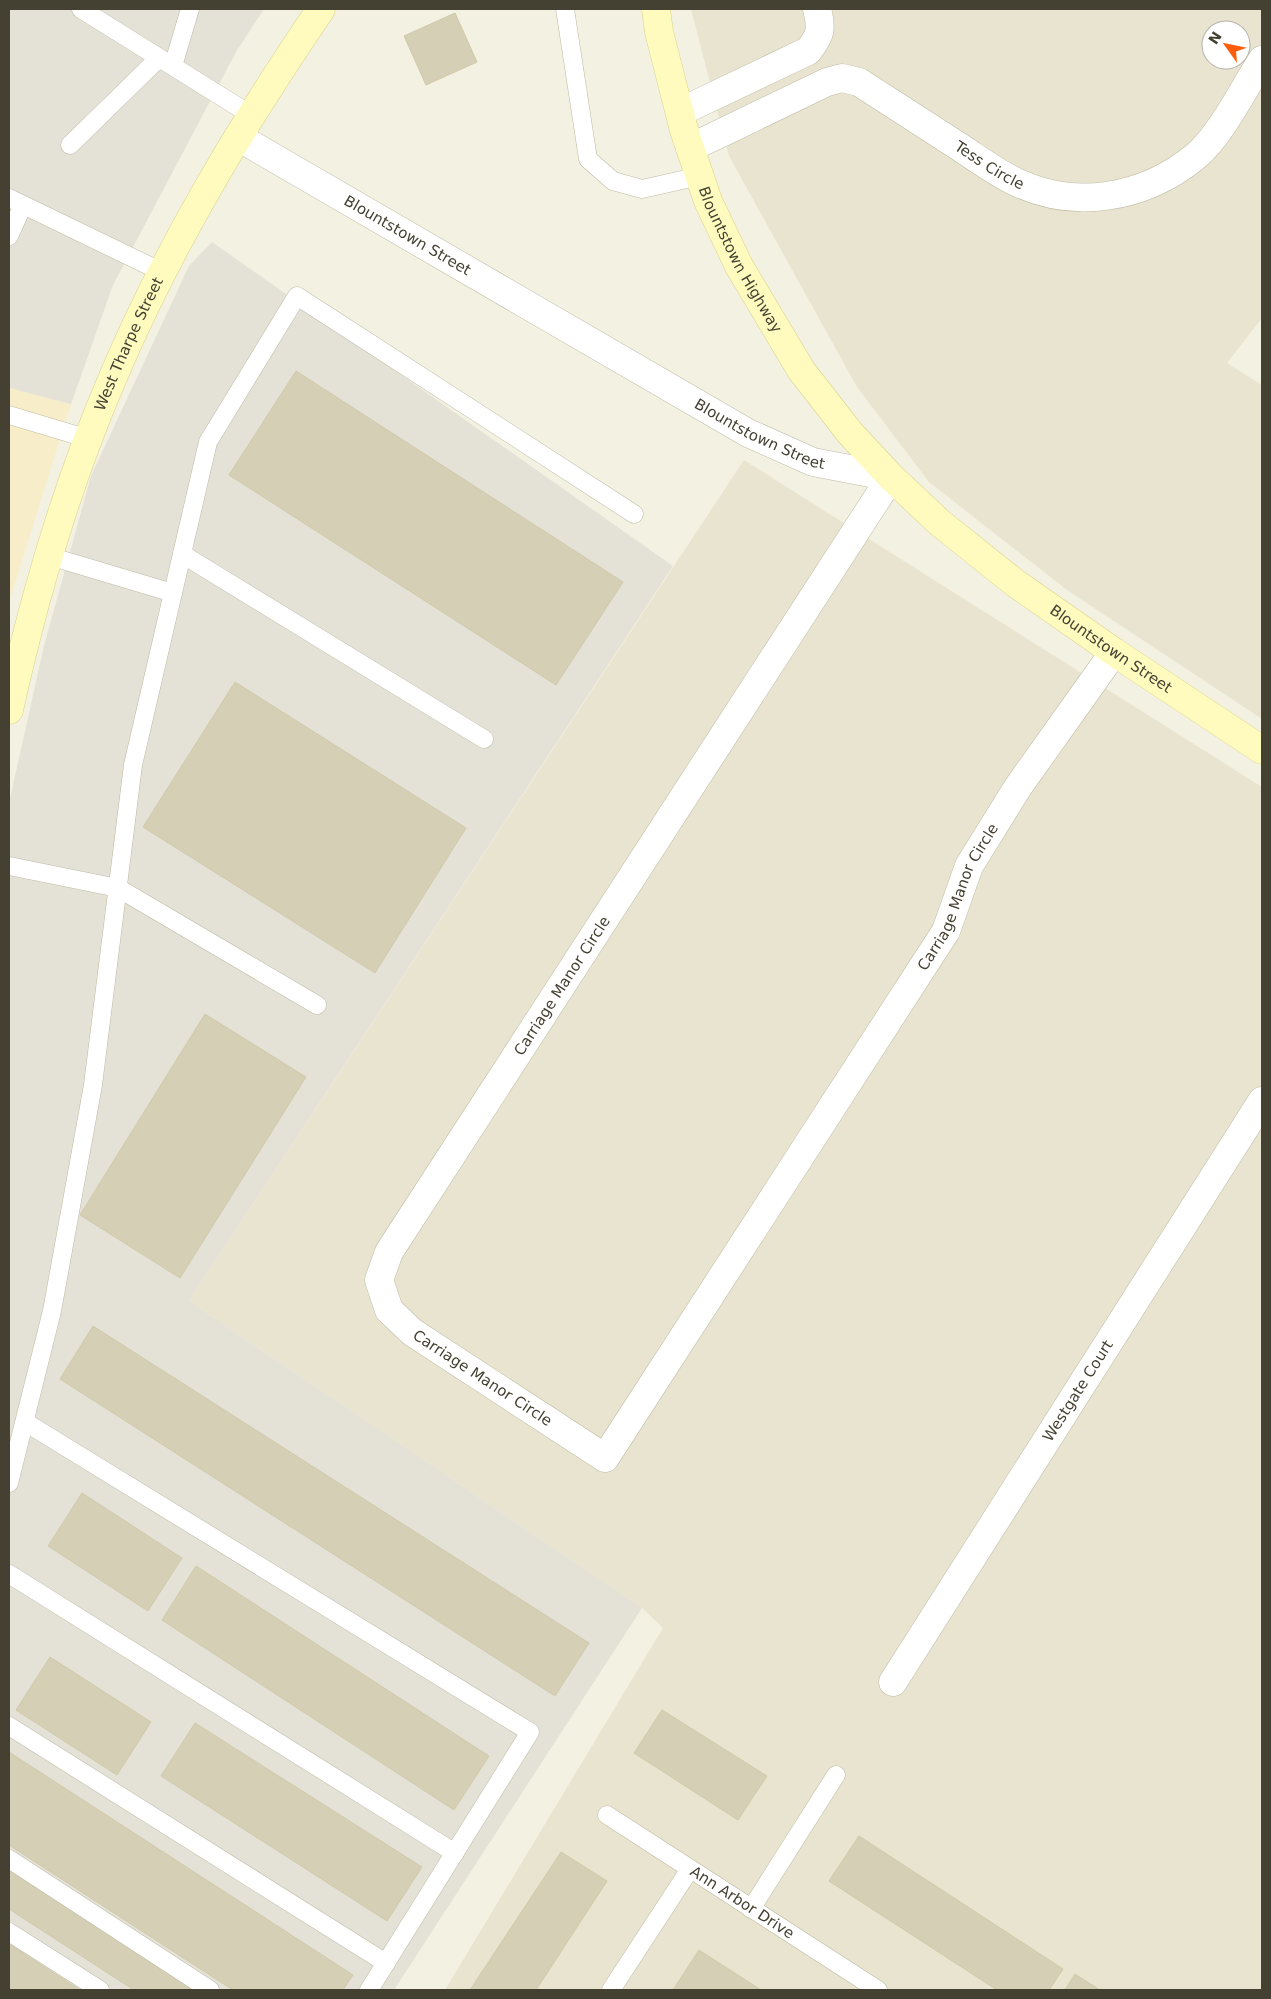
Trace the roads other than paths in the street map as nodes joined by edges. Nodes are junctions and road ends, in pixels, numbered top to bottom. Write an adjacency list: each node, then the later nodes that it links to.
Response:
1 (80, 9): 9 (lane)
2 (190, 9): 9 (lane)
3 (321, 9): 12 (main road, West Tharpe Street)
4 (565, 9): 15 (lane)
5 (656, 9): 11 (main road, Blountstown Highway)
6 (817, 9): 7 (street)
7 (790, 60): 10 (street); 11 (street)
8 (1262, 60): 10 (street, Tess Circle)
9 (166, 62): 12 (lane); 13 (lane)
10 (806, 92): 14 (street, Tess Circle)
11 (680, 112): 14 (main road, Blountstown Highway)
12 (245, 126): 18 (main road, West Tharpe Street); 21 (street, Blountstown Street)
13 (70, 145)
14 (690, 148): 15 (main road, Blountstown Highway)
15 (700, 176): 21 (main road, Blountstown Highway)
16 (16, 202): 17 (lane); 18 (lane)
17 (9, 236)
18 (162, 272): 20 (main road, West Tharpe Street)
19 (9, 415): 20 (lane)
20 (89, 439): 24 (main road, West Tharpe Street)
21 (891, 477): 26 (main road, Blountstown Street); 26 (street, Carriage Manor Circle)
22 (634, 514): 23 (lane)
23 (182, 554): 25 (lane); 29 (lane)
24 (48, 556): 25 (lane); 27 (main road, West Tharpe Street)
25 (173, 593): 32 (lane)
26 (1114, 652): 30 (main road, Blountstown Street)
27 (12, 680): 28 (main road, West Tharpe Street)
28 (9, 710)
29 (484, 739)
30 (1262, 750)
31 (9, 866): 32 (lane)
32 (118, 888): 33 (lane); 35 (lane)
33 (317, 1005)
34 (1262, 1101): 38 (street, Westgate Court)
35 (25, 1422): 36 (lane); 42 (lane)
36 (9, 1483)
37 (9, 1574): 42 (lane)
38 (893, 1682)
39 (9, 1726): 47 (lane)
40 (836, 1775): 45 (lane)
41 (607, 1815): 44 (lane, Ann Arbor Drive)
42 (454, 1853): 47 (lane)
43 (9, 1860): 49 (lane)
44 (690, 1868): 45 (lane, Ann Arbor Drive); 51 (lane)
45 (751, 1909): 52 (lane, Ann Arbor Drive)
46 (9, 1932): 48 (lane)
47 (386, 1963): 50 (lane)
48 (100, 1990)
49 (210, 1990)
50 (369, 1990)
51 (611, 1990)
52 (878, 1990)

